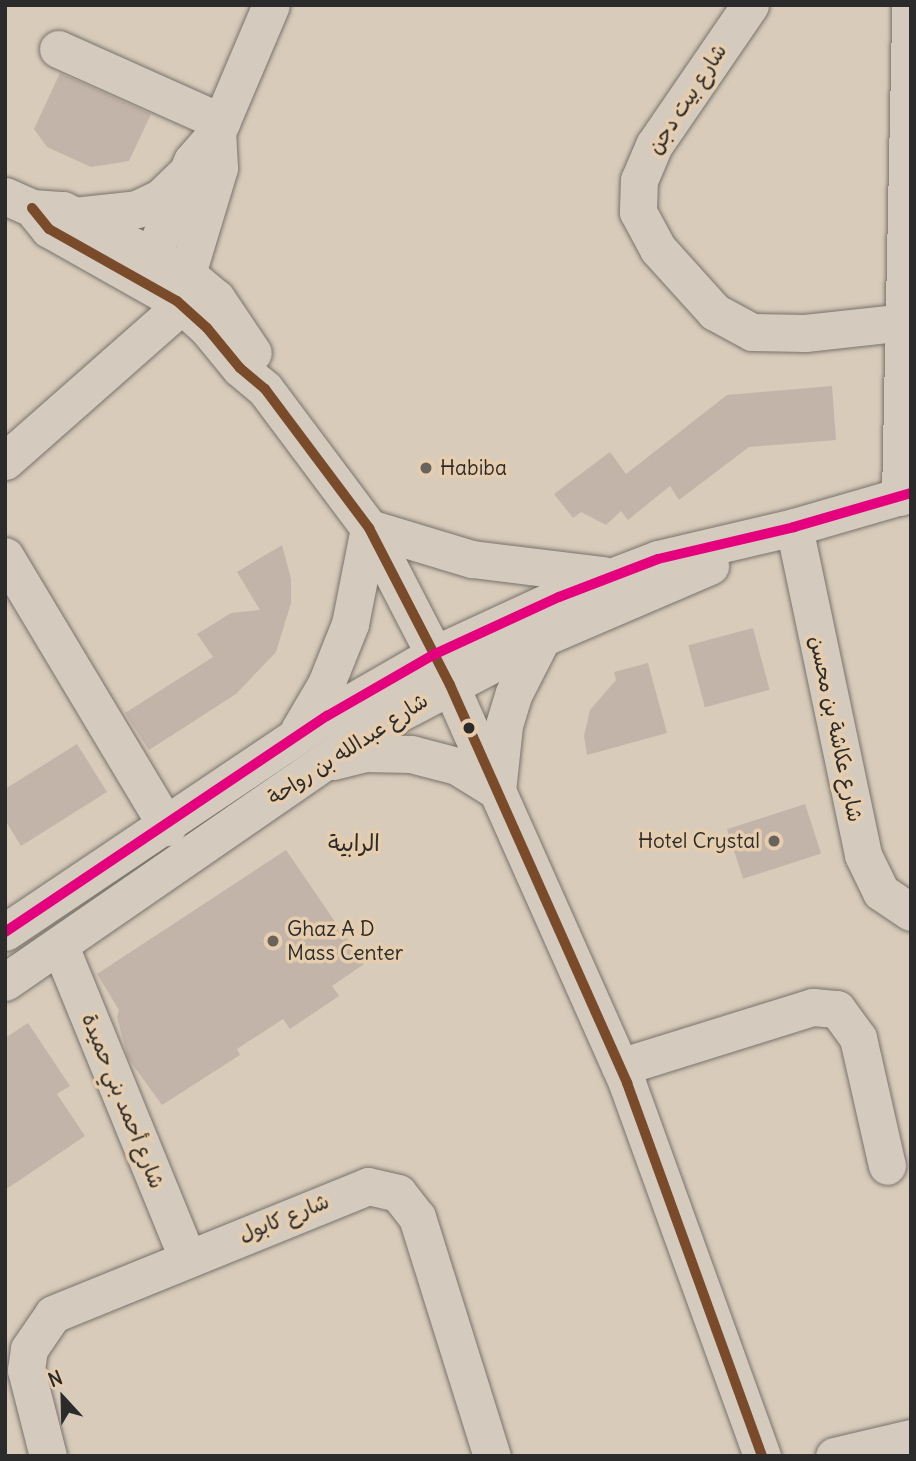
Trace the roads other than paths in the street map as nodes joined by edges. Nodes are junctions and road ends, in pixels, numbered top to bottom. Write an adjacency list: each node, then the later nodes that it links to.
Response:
1 (271, 5): 5 (street)
2 (750, 5): 12 (street, شارع بيت دجن)
3 (911, 5): 7 (street)
4 (58, 49): 5 (street)
5 (219, 127): 6 (street); 11 (street)
6 (188, 170): 9 (street); 10 (street)
7 (910, 194): 12 (street)
8 (19, 202): 9 (street); 10 (street)
9 (74, 216): 10 (street)
10 (147, 268): 11 (street)
11 (182, 288): 13 (street); 16 (street)
12 (904, 322): 14 (street)
13 (5, 461)
14 (905, 495): 15 (street, شارع عبدالله بن رواحة)
15 (794, 527): 18 (street, شارع عبدالله بن رواحة); 19 (street, شارع عبدالله بن رواحة); 25 (street, شارع عكاشة بن محسن)
16 (369, 528): 18 (street); 20 (street); 21 (street)
17 (5, 556): 24 (street)
18 (615, 575): 20 (street, شارع عبدالله بن رواحة)
19 (542, 638): 20 (street, شارع عبدالله بن رواحة); 23 (street)
20 (442, 670): 21 (street, شارع عبدالله بن رواحة); 22 (street, شارع عبدالله بن رواحة); 23 (street)
21 (292, 740): 24 (street, شارع عبدالله بن رواحة)
22 (318, 765): 23 (street); 27 (street, شارع عبدالله بن رواحة)
23 (497, 790): 29 (street)
24 (167, 827): 26 (street, شارع عبدالله بن رواحة)
25 (911, 912)
26 (5, 932)
27 (60, 946): 28 (street, شارع عبدالله بن رواحة); 31 (street, شارع أحمد بني حميدة)
28 (5, 982)
29 (620, 1067): 30 (street); 36 (street)
30 (887, 1166)
31 (187, 1257): 32 (street, شارع كابول); 35 (street, شارع كابول)
32 (17, 1388): 34 (street, شارع كابول)
33 (911, 1438): 37 (street)
34 (48, 1456)
35 (492, 1456)
36 (762, 1456)
37 (834, 1456)

